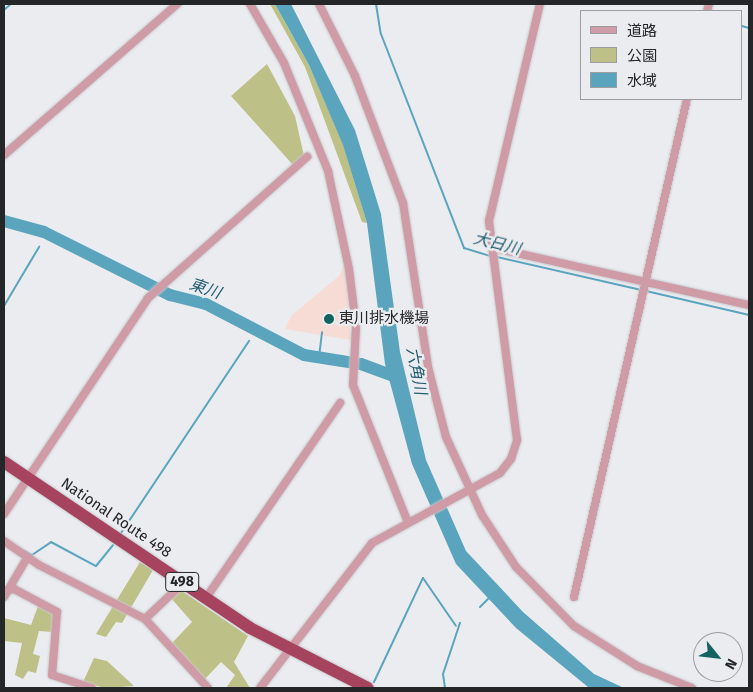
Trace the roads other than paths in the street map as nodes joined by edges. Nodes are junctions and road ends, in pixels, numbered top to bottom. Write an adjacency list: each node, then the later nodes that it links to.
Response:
1 (177, 4): 6 (street)
2 (250, 4): 16 (street)
3 (319, 4): 14 (street)
4 (540, 4): 8 (street)
5 (687, 100): 9 (street)
6 (4, 155)
7 (307, 157): 13 (street)
8 (494, 248): 9 (street); 14 (street)
9 (646, 282): 10 (street); 21 (street)
10 (749, 305)
11 (340, 403): 22 (street)
12 (4, 462): 13 (highway, National Route 498 / 498)
13 (28, 478): 15 (street); 19 (highway, National Route 498 / 498)
14 (468, 490): 16 (street); 29 (street)
15 (4, 514)
16 (409, 520): 24 (street)
17 (4, 541): 18 (street)
18 (27, 558): 20 (street); 23 (street)
19 (183, 583): 22 (highway, National Route 498 / 498); 23 (street)
20 (5, 592): 25 (street)
21 (574, 596)
22 (206, 598): 24 (highway, National Route 498 / 498)
23 (145, 619): 26 (street)
24 (291, 649): 27 (street); 28 (highway, National Route 498 / 498)
25 (92, 688)
26 (208, 688)
27 (260, 688)
28 (368, 688)
29 (692, 688)

